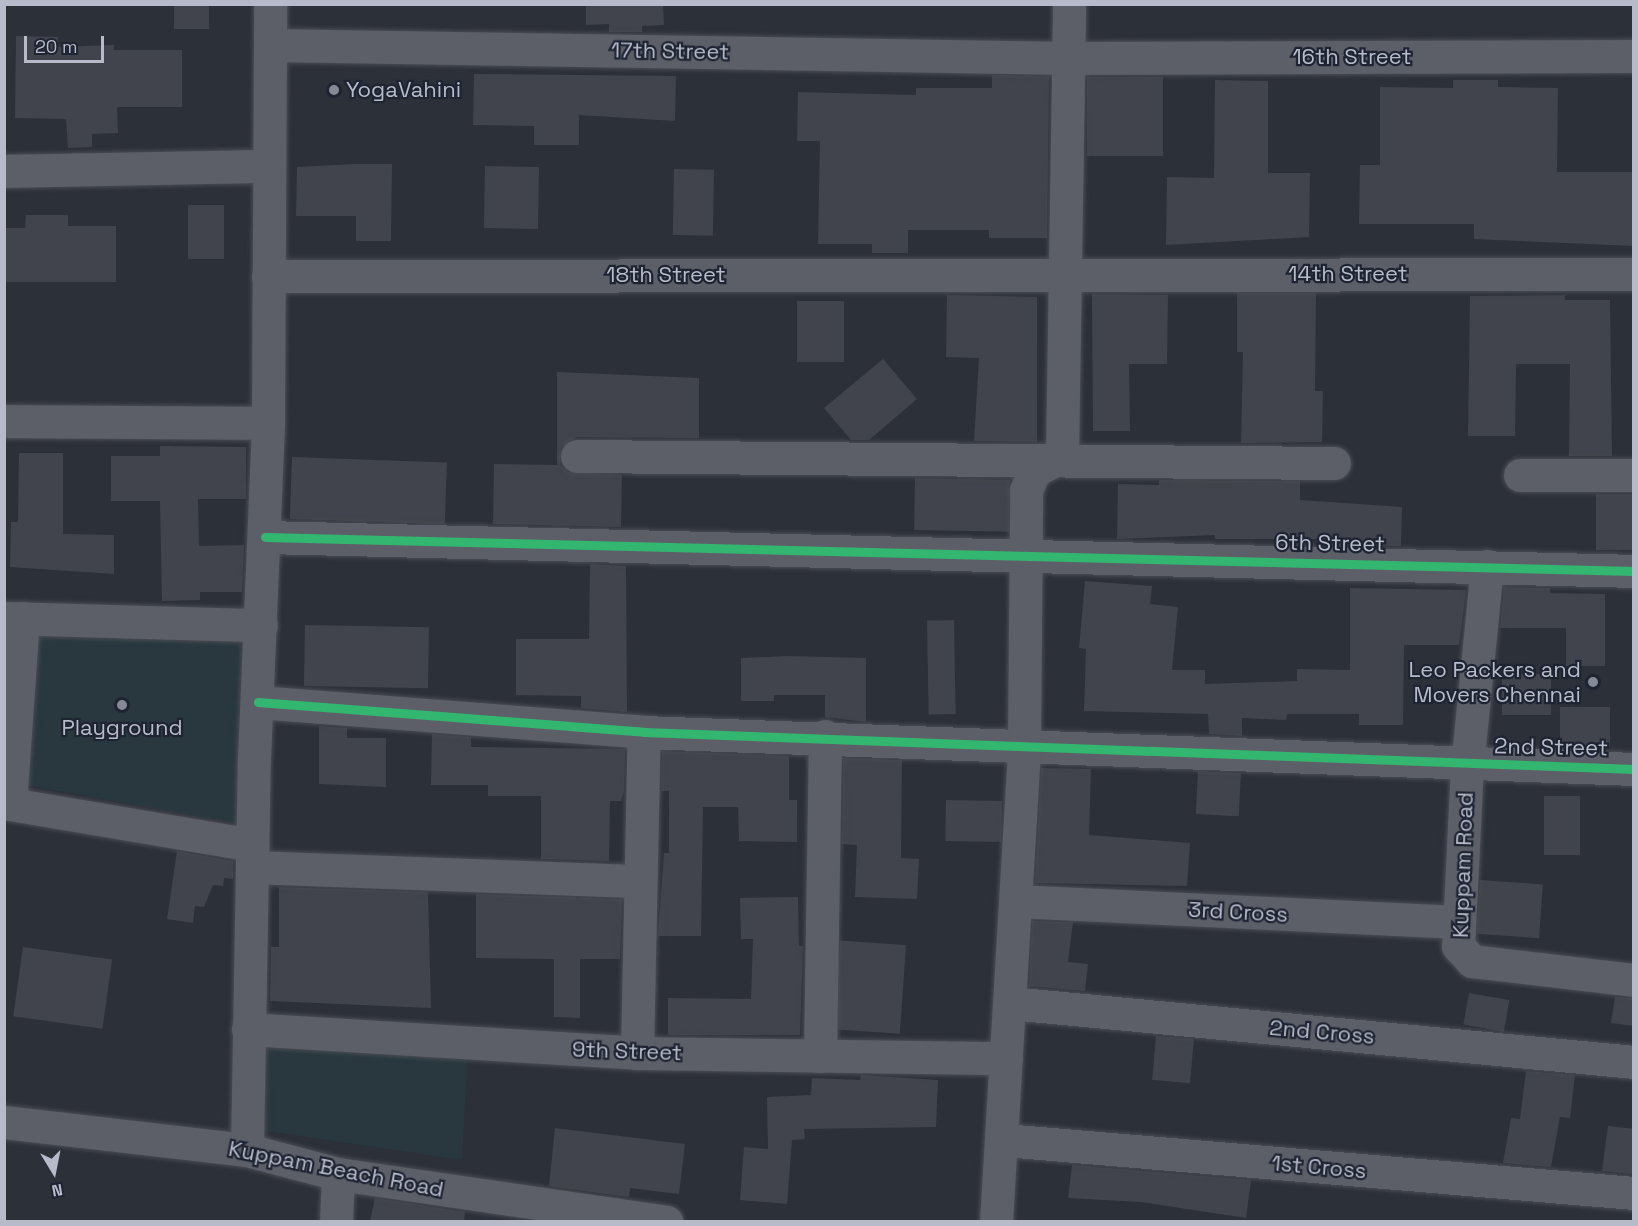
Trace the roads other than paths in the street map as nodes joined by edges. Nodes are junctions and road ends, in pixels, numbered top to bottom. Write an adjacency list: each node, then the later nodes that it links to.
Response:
1 (270, 4): 3 (street)
2 (1069, 4): 5 (street)
3 (271, 45): 5 (street, 17th Street); 6 (street)
4 (1634, 56): 5 (street, 16th Street)
5 (1070, 58): 8 (street)
6 (269, 166): 7 (street); 10 (street)
7 (4, 171)
8 (1063, 273): 9 (street, 14th Street); 10 (street, 18th Street); 14 (street)
9 (1634, 274)
10 (268, 276): 12 (street)
11 (4, 421): 12 (street)
12 (268, 423): 18 (street)
13 (577, 456): 14 (street)
14 (1062, 457): 15 (street); 19 (street)
15 (1334, 463)
16 (1520, 475): 17 (street)
17 (1634, 476)
18 (265, 537): 19 (street, 6th Street); 23 (street)
19 (1025, 556): 20 (street, 6th Street); 27 (street)
20 (1487, 566): 21 (street, 6th Street); 28 (street, Kuppam Road)
21 (1634, 571)
22 (14, 618): 23 (street); 30 (street)
23 (261, 625): 24 (street)
24 (258, 702): 25 (street, 2nd Street); 30 (street)
25 (644, 732): 26 (street, 2nd Street); 31 (street)
26 (825, 736): 27 (street, 2nd Street); 38 (street)
27 (1024, 744): 28 (street, 2nd Street); 32 (street)
28 (1467, 765): 29 (street, 2nd Street); 33 (street, Kuppam Road)
29 (1634, 769)
30 (254, 856): 31 (street); 36 (street)
31 (638, 881): 37 (street)
32 (1016, 902): 33 (street, 3rd Cross); 35 (street)
33 (1459, 922): 34 (street, Kuppam Road)
34 (1634, 980)
35 (1010, 1003): 39 (street); 40 (street, 2nd Cross)
36 (248, 1029): 37 (street, 9th Street); 43 (street)
37 (637, 1053): 38 (street, 9th Street)
38 (820, 1056): 39 (street, 9th Street)
39 (1006, 1058): 42 (street)
40 (1634, 1062)
41 (4, 1122): 43 (street, Kuppam Beach Road)
42 (1004, 1140): 45 (street, 1st Cross); 49 (street)
43 (247, 1150): 44 (street, Kuppam Beach Road)
44 (338, 1174): 46 (street, Kuppam Beach Road); 47 (street)
45 (1634, 1193)
46 (508, 1211): 48 (street, Kuppam Beach Road)
47 (336, 1221)
48 (667, 1221)
49 (996, 1221)

